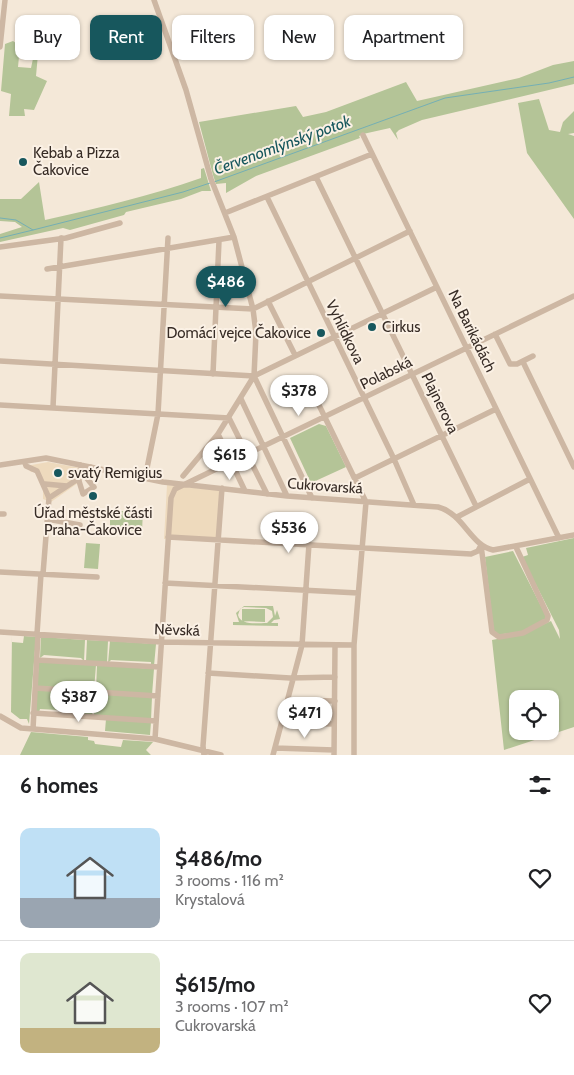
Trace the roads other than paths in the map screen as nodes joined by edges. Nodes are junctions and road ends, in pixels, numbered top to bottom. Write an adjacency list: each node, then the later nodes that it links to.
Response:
1 (0, 0): 2 (street)
2 (5, 0): 4 (street)
3 (154, 0): 10 (street)
4 (1, 36): 5 (street)
5 (0, 47)
6 (363, 135): 7 (street, Na Barikádách)
7 (372, 154): 8 (street); 12 (street, Na Barikádách)
8 (316, 177): 9 (street); 19 (street, Plajnerova)
9 (267, 197): 10 (street); 22 (street, Vyhlídkova)
10 (224, 214): 13 (street)
11 (120, 223): 14 (street)
12 (410, 231): 19 (street); 23 (street, Na Barikádách)
13 (234, 237): 16 (street); 30 (street)
14 (61, 238): 17 (street); 20 (street)
15 (168, 238): 18 (street)
16 (219, 241): 18 (street); 29 (street)
17 (0, 247)
18 (168, 249): 20 (street); 28 (street)
19 (355, 258): 22 (street); 31 (street, Plajnerova)
20 (60, 267): 21 (street); 26 (street)
21 (47, 269)
22 (307, 282): 27 (street); 33 (street, Vyhlídkova)
23 (437, 287): 31 (street); 34 (street, Na Barikádách)
24 (0, 296): 26 (street)
25 (574, 296): 32 (street, Polabská)
26 (60, 300): 28 (street); 39 (street)
27 (268, 301): 30 (street); 35 (street)
28 (164, 306): 29 (street); 40 (street)
29 (215, 308): 30 (street); 41 (street)
30 (253, 309): 43 (street)
31 (382, 313): 33 (street); 42 (street, Plajnerova)
32 (495, 334): 34 (street, Polabská); 38 (street)
33 (334, 337): 35 (street); 44 (street, Vyhlídkova)
34 (467, 348): 42 (street, Polabská); 49 (street, Na Barikádách)
35 (295, 355): 43 (street)
36 (533, 356): 38 (street)
37 (0, 361): 39 (street)
38 (522, 362): 64 (street)
39 (56, 365): 40 (street); 48 (street)
40 (161, 370): 41 (street); 50 (street)
41 (214, 374): 43 (street)
42 (412, 374): 44 (street, Polabská); 55 (street, Plajnerova)
43 (254, 376): 45 (street); 54 (street)
44 (363, 398): 51 (street, Polabská); 58 (street, Vyhlídkova)
45 (241, 399): 52 (street); 56 (street)
46 (317, 401): 51 (street)
47 (0, 405): 48 (street)
48 (53, 407): 50 (street)
49 (496, 409): 55 (street); 69 (street, Na Barikádách)
50 (158, 414): 52 (street); 67 (street)
51 (324, 416): 54 (street, Polabská); 68 (street)
52 (229, 418): 53 (street); 57 (street)
53 (218, 434): 59 (street); 66 (street)
54 (282, 436): 56 (street, Polabská); 78 (street)
55 (442, 436): 58 (street); 81 (street, Plajnerova)
56 (264, 446): 57 (street, Polabská); 76 (street)
57 (246, 454): 59 (street, Polabská); 75 (street)
58 (394, 459): 68 (street); 80 (street, Vyhlídkova)
59 (232, 461): 71 (street, Polabská); 74 (street)
60 (25, 463): 61 (street, Cukrovarská); 62 (street, Cukrovarská); 70 (street)
61 (0, 465)
62 (81, 465): 63 (street, Cukrovarská); 65 (street)
63 (91, 467): 65 (street); 67 (street, Cukrovarská)
64 (574, 467)
65 (82, 476): 72 (street)
66 (183, 476)
67 (145, 478): 71 (street, Cukrovarská)
68 (355, 478): 79 (street)
69 (530, 479): 81 (street); 87 (street, Na Barikádách)
70 (44, 484): 72 (street); 77 (street)
71 (182, 484): 73 (street, Cukrovarská); 86 (street)
72 (66, 486): 77 (street)
73 (222, 488): 74 (street, Cukrovarská); 88 (street)
74 (245, 491): 75 (street, Cukrovarská)
75 (267, 494): 76 (street, Cukrovarská)
76 (287, 496): 78 (street, Cukrovarská)
77 (49, 498): 83 (street)
78 (312, 498): 79 (street, Cukrovarská)
79 (366, 502): 80 (street, Cukrovarská); 92 (street)
80 (414, 505): 82 (street, Cukrovarská)
81 (476, 506): 82 (street)
82 (457, 517): 90 (street, Cukrovarská)
83 (47, 519): 84 (street); 94 (street)
84 (80, 525)
85 (574, 535): 87 (street)
86 (168, 537): 88 (street); 96 (street)
87 (559, 538): 91 (street)
88 (217, 540): 89 (street); 97 (street)
89 (309, 544): 92 (street); 98 (street)
90 (481, 545): 91 (street); 91 (street); 92 (street)
91 (516, 547)
92 (362, 548): 99 (street)
93 (0, 572): 94 (street)
94 (42, 574): 95 (street); 101 (street)
95 (97, 577)
96 (165, 583): 97 (street); 102 (street)
97 (214, 585): 98 (street); 103 (street)
98 (306, 590): 99 (street); 104 (street)
99 (358, 593): 105 (street)
100 (0, 632): 101 (street, Něvská)
101 (38, 634): 102 (street, Něvská); 107 (street)
102 (161, 642): 103 (street, Něvská); 108 (street)
103 (211, 644): 104 (street, Něvská); 109 (street)
104 (302, 645): 106 (street, Něvská); 110 (street)
105 (354, 645): 106 (street, Něvská); 127 (street)
106 (335, 646): 111 (street)
107 (37, 660): 108 (street); 112 (street)
108 (160, 668): 113 (street)
109 (208, 673): 110 (street); 125 (street)
110 (294, 676): 111 (street); 114 (street)
111 (335, 676): 115 (street)
112 (35, 688): 113 (street); 116 (street)
113 (158, 696): 118 (street)
114 (288, 700): 115 (street); 119 (street)
115 (334, 701): 120 (street)
116 (33, 713): 118 (street); 121 (street)
117 (0, 716): 121 (street)
118 (156, 721): 122 (street)
119 (282, 723): 120 (street); 123 (street)
120 (334, 724): 124 (street)
121 (33, 730): 122 (street)
122 (155, 739): 125 (street)
123 (274, 752): 124 (street)
124 (334, 752)
125 (204, 753): 126 (street)
126 (222, 755)
127 (354, 755)

